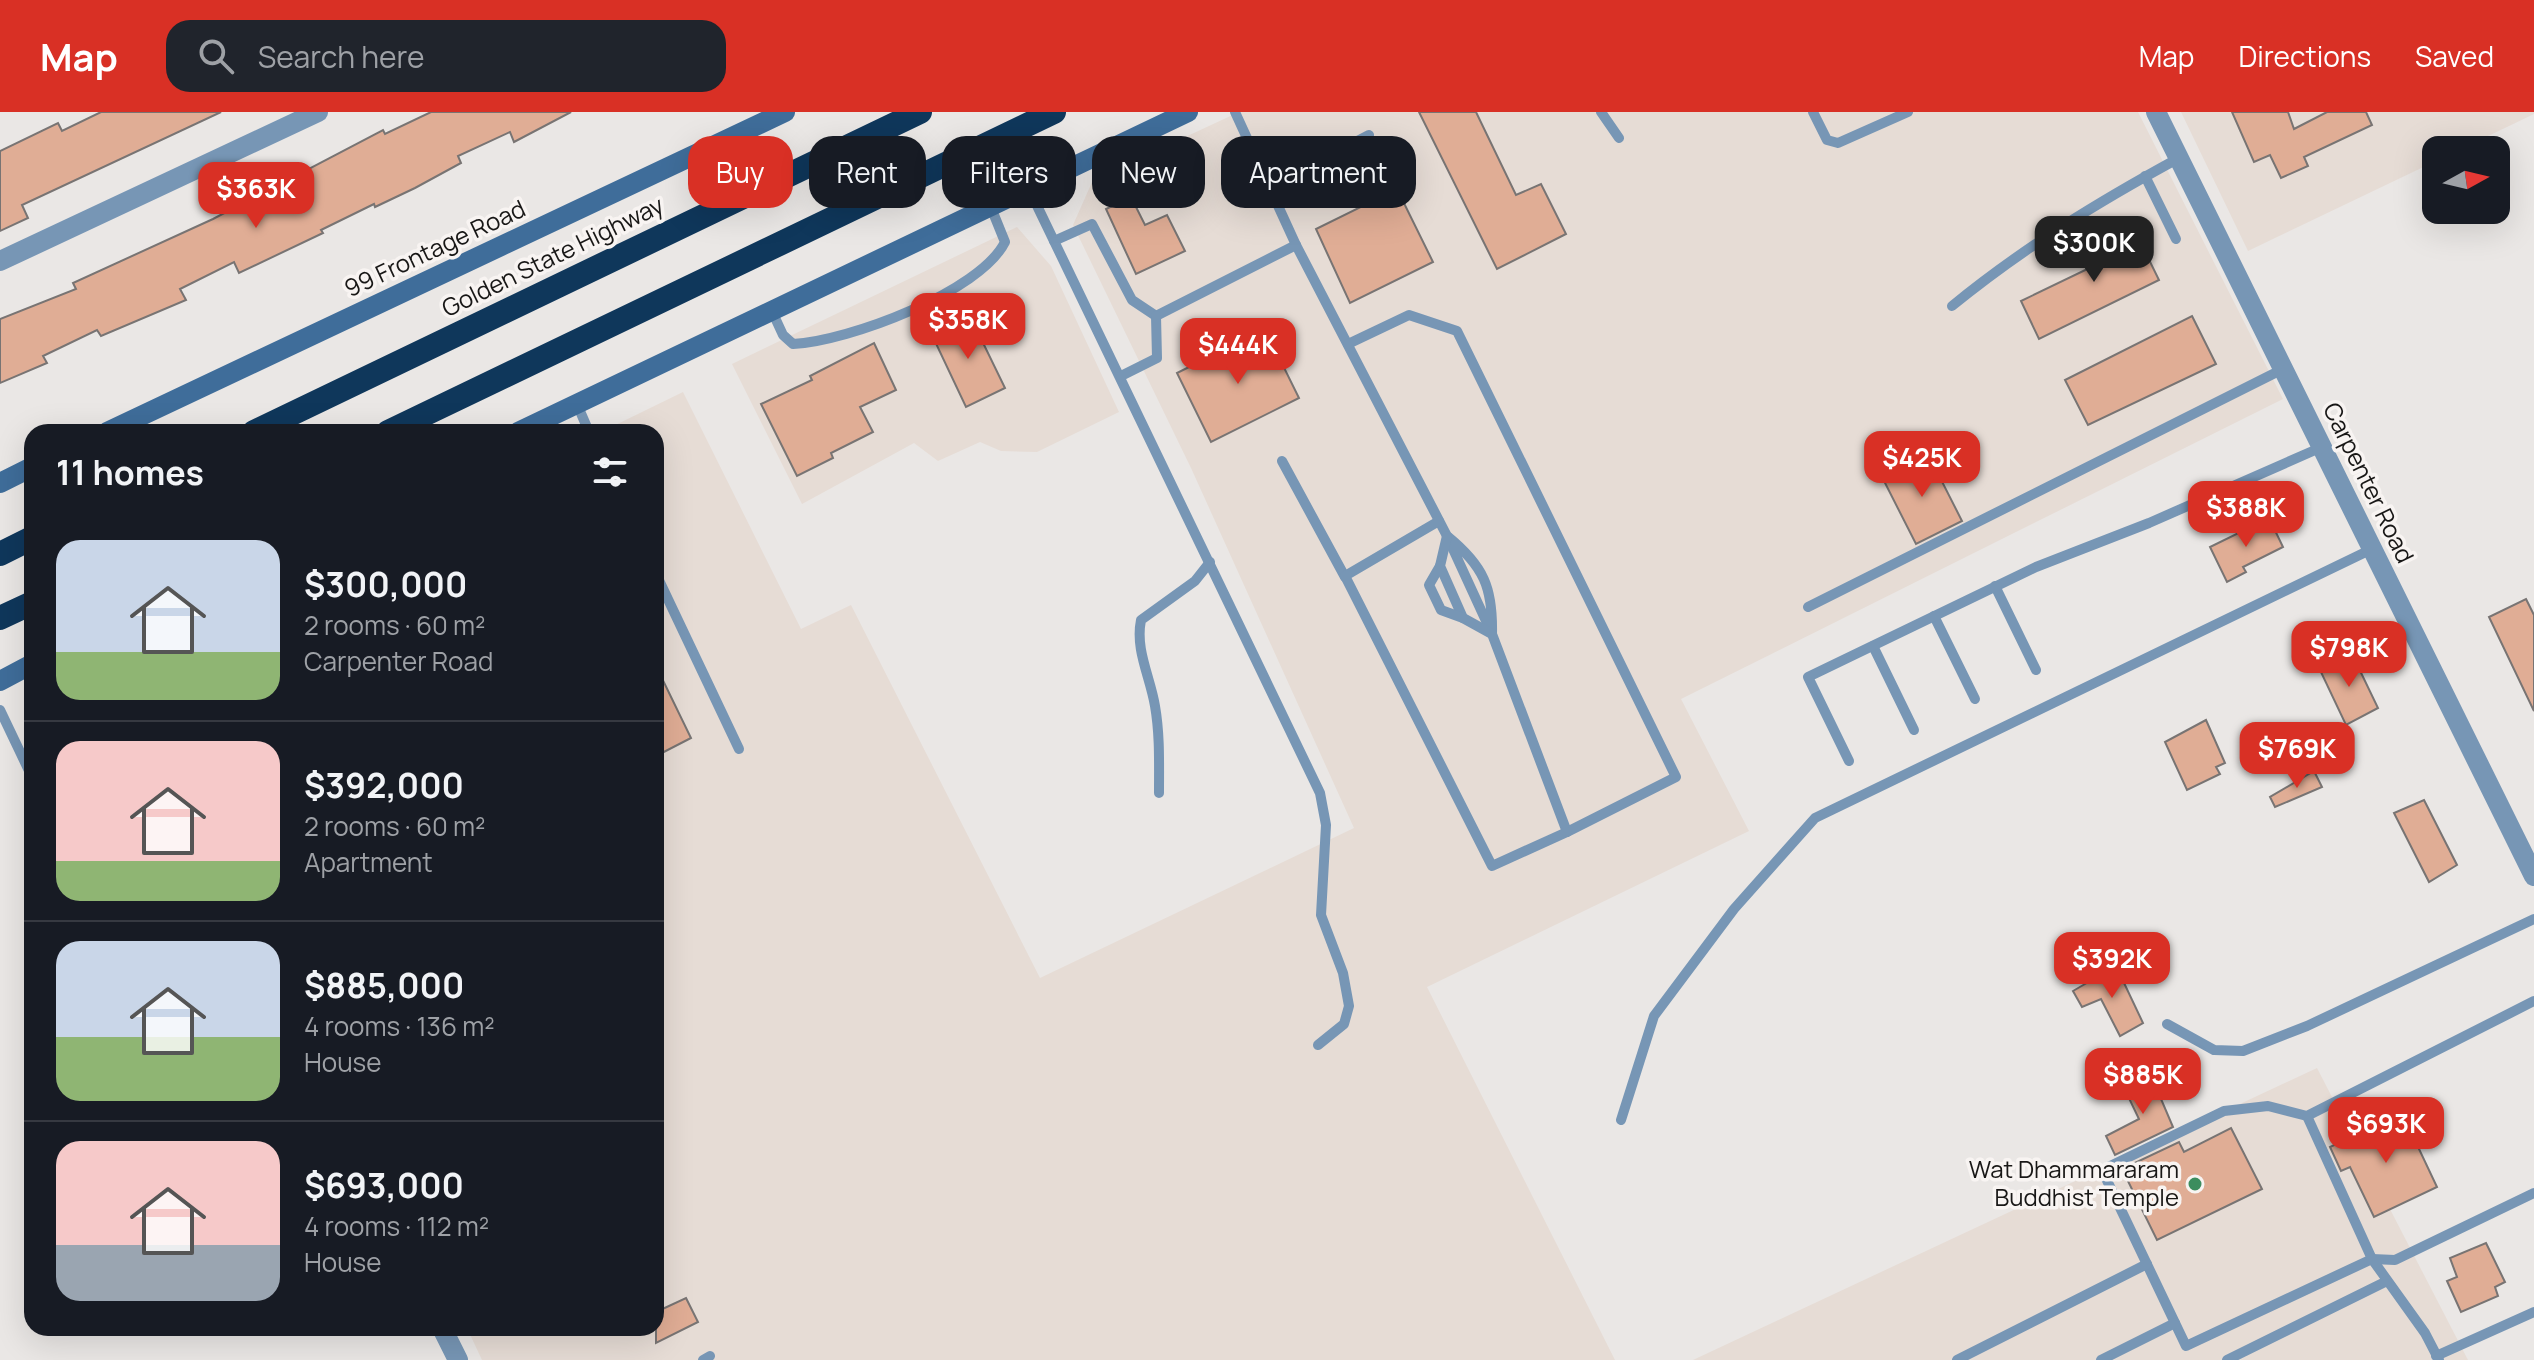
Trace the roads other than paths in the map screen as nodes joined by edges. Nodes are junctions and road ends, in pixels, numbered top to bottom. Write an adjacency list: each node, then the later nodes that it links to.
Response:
1 (318, 112): 23 (street)
2 (785, 112): 31 (street, 99 Frontage Road)
3 (920, 112): 32 (highway, Golden State Highway)
4 (1054, 112): 33 (highway)
5 (1188, 112): 14 (street)
6 (1235, 112): 11 (lane)
7 (1601, 112): 12 (lane)
8 (1813, 112): 9 (lane)
9 (1908, 112)
10 (2156, 112): 13 (street, Carpenter Road)
11 (1247, 136)
12 (1619, 138)
13 (2179, 158): 15 (lane); 28 (street, Carpenter Road)
14 (1076, 164)
15 (2145, 176): 20 (lane); 24 (lane)
16 (984, 208): 25 (street)
17 (991, 208): 25 (lane)
18 (1038, 208): 21 (lane)
19 (1280, 208): 22 (lane)
20 (2176, 239)
21 (1054, 241): 26 (lane); 29 (lane)
22 (1296, 245): 26 (lane); 27 (lane)
23 (0, 261)
24 (1952, 306)
25 (771, 309): 30 (street)
26 (1156, 316): 29 (lane)
27 (1348, 344): 40 (lane); 67 (lane)
28 (2283, 369): 36 (street, Carpenter Road); 51 (lane)
29 (1121, 376): 45 (lane)
30 (577, 404): 34 (street); 35 (lane)
31 (124, 424)
32 (271, 424)
33 (405, 424)
34 (535, 424)
35 (586, 424)
36 (2322, 447): 43 (street, Carpenter Road); 48 (lane)
37 (1282, 461): 47 (lane)
38 (24, 471): 39 (street)
39 (0, 483)
40 (1439, 521): 41 (lane); 47 (lane)
41 (1447, 536): 46 (lane); 55 (lane)
42 (24, 542): 44 (highway)
43 (2372, 549): 68 (street, Carpenter Road); 74 (lane)
44 (0, 554)
45 (1210, 562): 66 (lane); 72 (lane)
46 (1440, 566): 54 (lane); 54 (lane)
47 (1345, 577): 67 (lane)
48 (1995, 586): 52 (lane); 58 (lane)
49 (664, 591): 63 (lane)
50 (24, 607): 53 (highway)
51 (1808, 607)
52 (1934, 616): 56 (lane); 60 (lane)
53 (0, 618)
54 (1463, 618): 55 (lane)
55 (1492, 634): 67 (lane)
56 (1873, 646): 62 (lane); 65 (lane)
57 (24, 668): 59 (street)
58 (2036, 670)
59 (0, 681)
60 (1975, 699)
61 (0, 710): 64 (lane)
62 (1914, 730)
63 (739, 749)
64 (24, 760)
65 (1849, 761)
66 (1159, 793)
67 (1567, 832)
68 (2534, 876)
69 (2534, 919): 71 (lane)
70 (2534, 1001): 73 (lane)
71 (2167, 1024)
72 (1318, 1045)
73 (2307, 1116): 76 (lane); 77 (lane)
74 (1621, 1120)
75 (2534, 1193): 76 (lane)
76 (2372, 1259): 78 (lane); 82 (lane)
77 (2147, 1264): 80 (lane); 85 (lane)
78 (2387, 1281): 83 (lane); 88 (lane)
79 (2534, 1312): 83 (lane)
80 (2175, 1323): 82 (lane); 86 (lane)
81 (446, 1336): 84 (street)
82 (2186, 1346): 87 (lane)
83 (2438, 1358)
84 (458, 1360)
85 (1957, 1360)
86 (2101, 1360)
87 (2188, 1360)
88 (2227, 1360)

